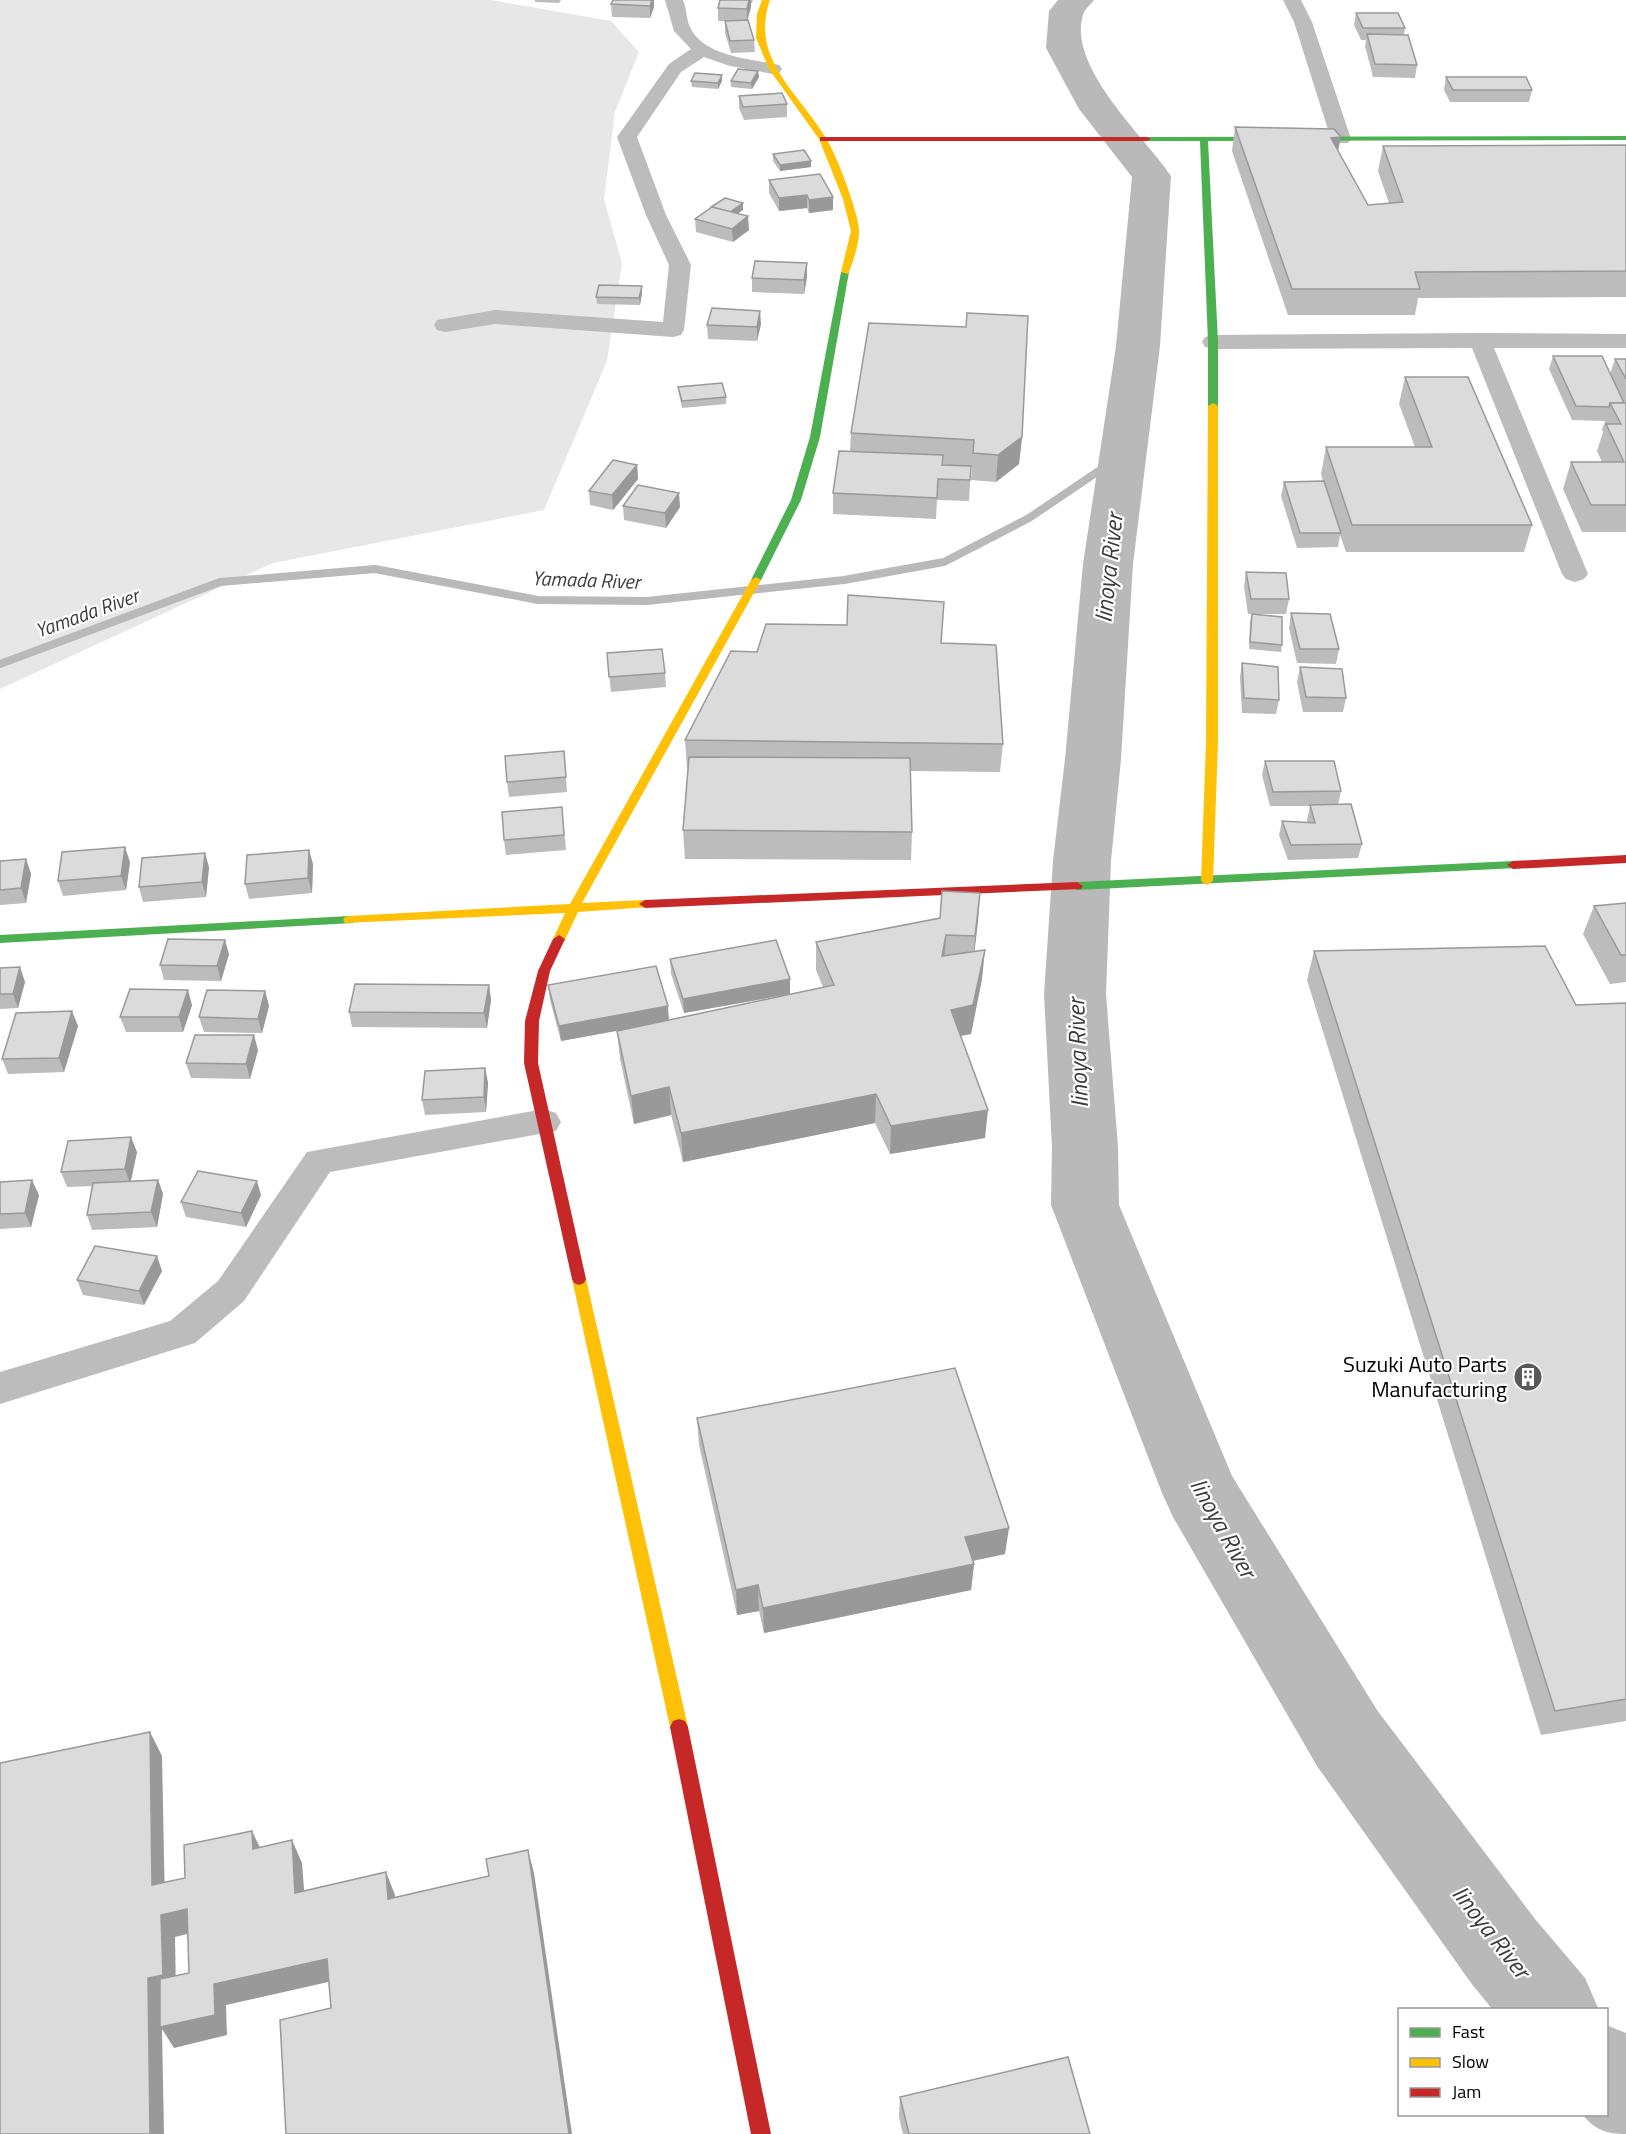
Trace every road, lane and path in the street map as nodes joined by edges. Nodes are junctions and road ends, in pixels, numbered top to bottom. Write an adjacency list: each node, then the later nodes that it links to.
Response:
1 (674, 0): 4 (street)
2 (766, 0): 5 (street)
3 (1292, 0): 8 (street)
4 (702, 50): 5 (street); 10 (street)
5 (773, 69): 7 (street)
6 (1626, 138): 8 (street)
7 (824, 139): 9 (street); 17 (street)
8 (1341, 139): 9 (street)
9 (1204, 140): 13 (street)
10 (445, 326)
11 (1480, 340): 12 (street); 13 (street); 14 (street)
12 (1626, 341)
13 (1213, 342): 16 (street)
14 (1575, 574)
15 (1626, 859): 16 (street)
16 (1208, 880): 17 (street)
17 (574, 907): 18 (street); 19 (street)
18 (0, 939)
19 (544, 1122): 20 (street); 21 (street)
20 (0, 1388)
21 (761, 2134)

